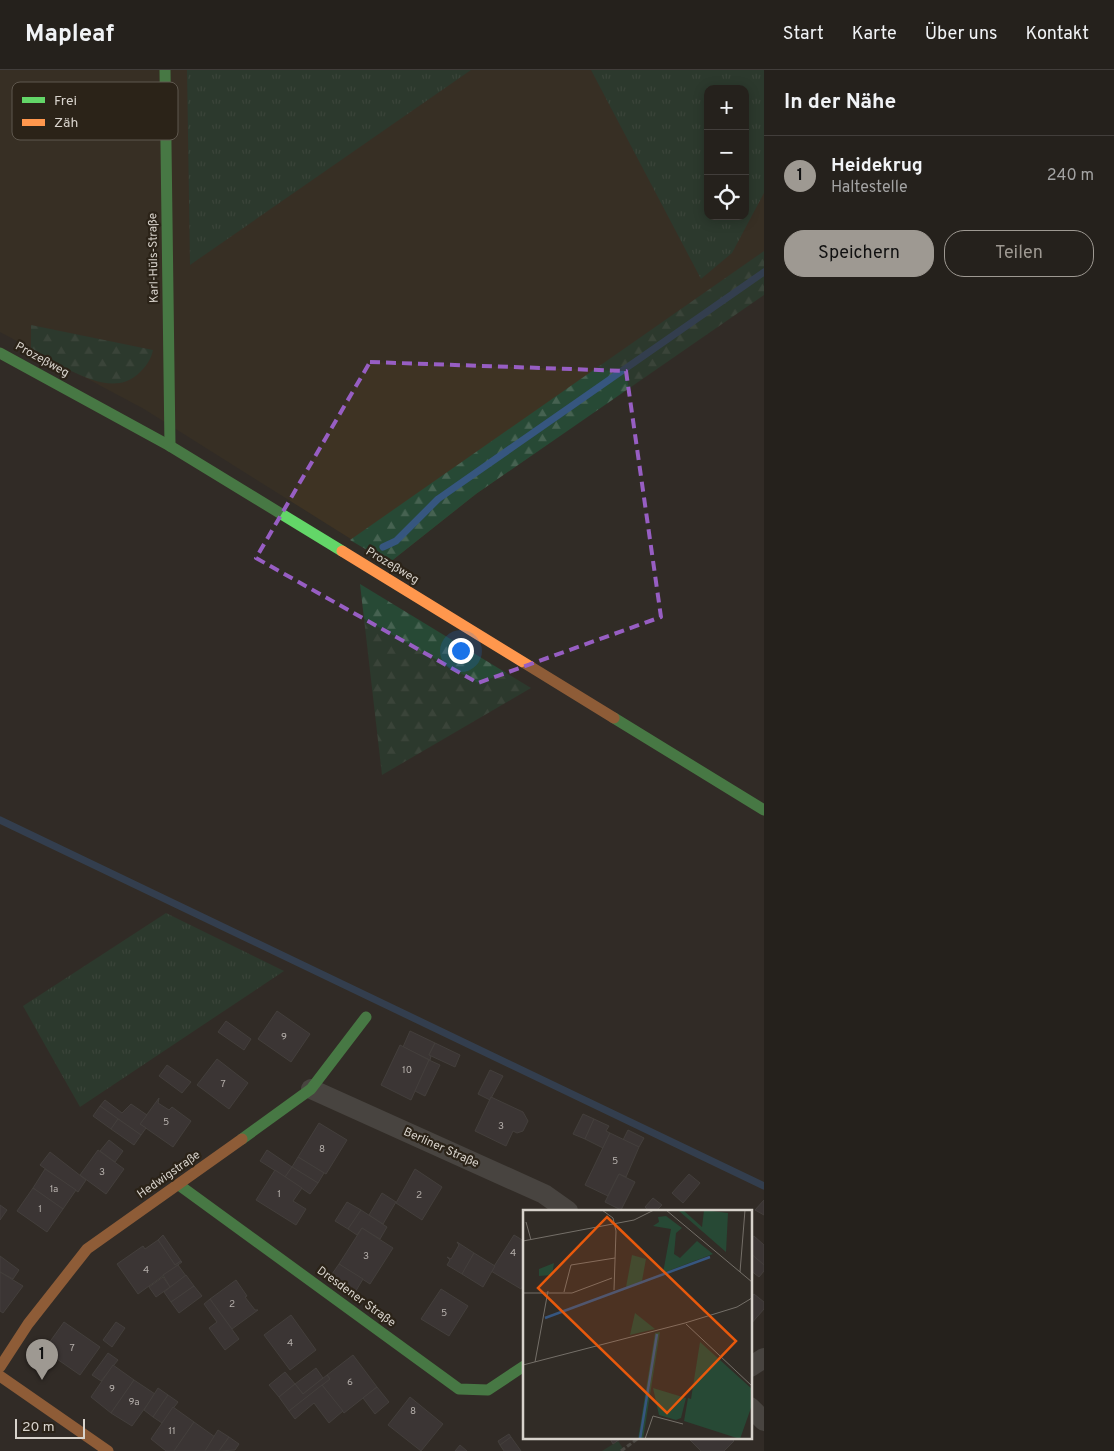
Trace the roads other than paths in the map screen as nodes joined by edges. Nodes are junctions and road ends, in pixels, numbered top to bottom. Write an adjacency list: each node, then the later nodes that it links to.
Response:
1 (166, 140): 3 (street, Karl-Hüls-Straße)
2 (0, 353): 3 (street, Prozeßweg)
3 (170, 446): 4 (street, Prozeßweg)
4 (764, 810)
5 (366, 1017): 6 (street, Hedwigstraße)
6 (311, 1089): 7 (street, Hedwigstraße); 8 (street, Berliner Straße)
7 (179, 1185): 11 (street, Hedwigstraße); 12 (street, Dresdener Straße)
8 (567, 1210)
9 (764, 1358): 10 (street)
10 (752, 1366)
11 (0, 1367)
12 (523, 1367)
13 (0, 1376): 16 (street)
14 (752, 1409): 15 (street)
15 (764, 1421)
16 (108, 1451)

